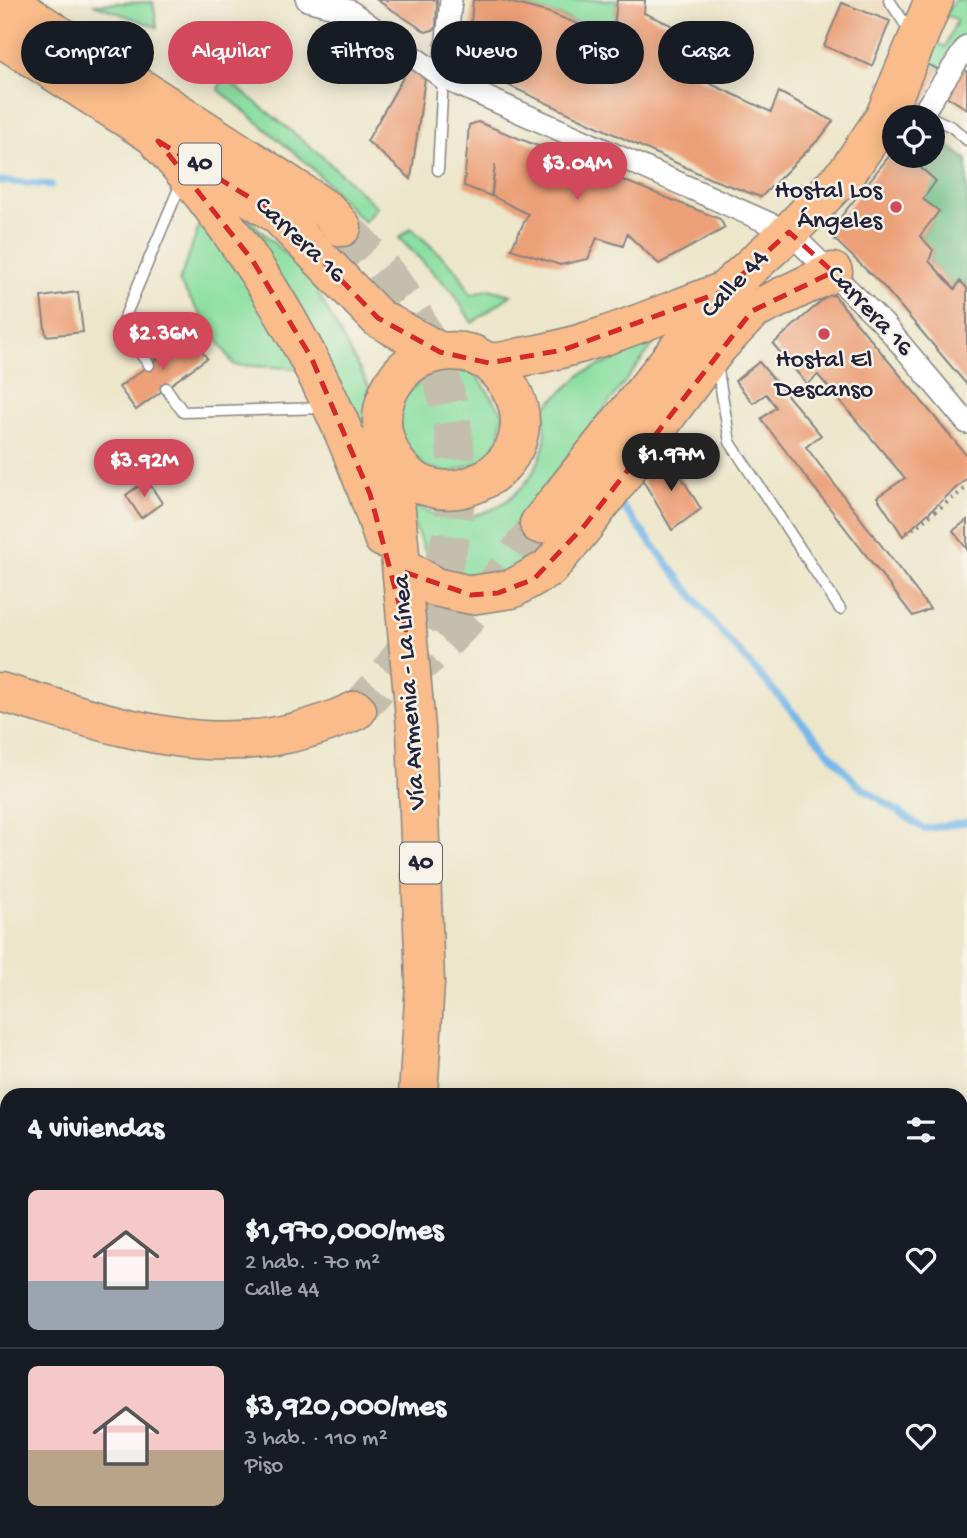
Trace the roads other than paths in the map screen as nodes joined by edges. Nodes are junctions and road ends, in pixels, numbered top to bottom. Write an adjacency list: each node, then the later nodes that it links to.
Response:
1 (5, 0): 22 (highway, Carrera 16 / 40)
2 (307, 0): 6 (street, Carrera 16)
3 (451, 0): 7 (street)
4 (889, 0): 9 (lane)
5 (933, 0): 9 (highway, Calle 44)
6 (351, 5): 11 (street, Carrera 16)
7 (449, 21)
8 (0, 37): 18 (highway, Carrera 16 / 40)
9 (916, 42): 14 (highway, Calle 44)
10 (967, 46): 15 (street)
11 (431, 68)
12 (443, 84): 20 (lane)
13 (456, 84): 23 (street, Carrera 16)
14 (910, 105)
15 (919, 105)
16 (945, 124): 17 (lane)
17 (967, 140)
18 (158, 141): 21 (highway); 26 (highway, Carrera 16 / 40)
19 (882, 141): 23 (highway, Calle 44)
20 (439, 170)
21 (186, 172): 31 (lane); 34 (highway)
22 (342, 227)
23 (789, 232): 24 (street, Carrera 16); 25 (highway, Calle 44)
24 (833, 272): 27 (highway); 36 (street, Carrera 16)
25 (724, 290): 27 (highway); 28 (highway); 38 (highway, Calle 44)
26 (378, 318): 29 (highway, Carrera 16 / 40); 33 (highway)
27 (717, 348): 39 (highway); 40 (lane)
28 (564, 350): 30 (highway); 35 (highway)
29 (440, 352): 30 (highway); 33 (highway)
30 (489, 363): 35 (highway)
31 (149, 365)
32 (166, 388): 34 (lane)
33 (388, 391): 37 (highway)
34 (336, 408): 41 (highway)
35 (520, 413): 37 (highway)
36 (967, 423)
37 (391, 456): 39 (highway, Vía Armenia - La Línea / 40)
38 (539, 524)
39 (404, 568): 41 (highway, Vía Armenia - La Línea / 40)
40 (840, 609)
41 (406, 630): 44 (highway, Vía Armenia - La Línea / 40)
42 (0, 692): 43 (highway)
43 (356, 710)
44 (418, 1088)

